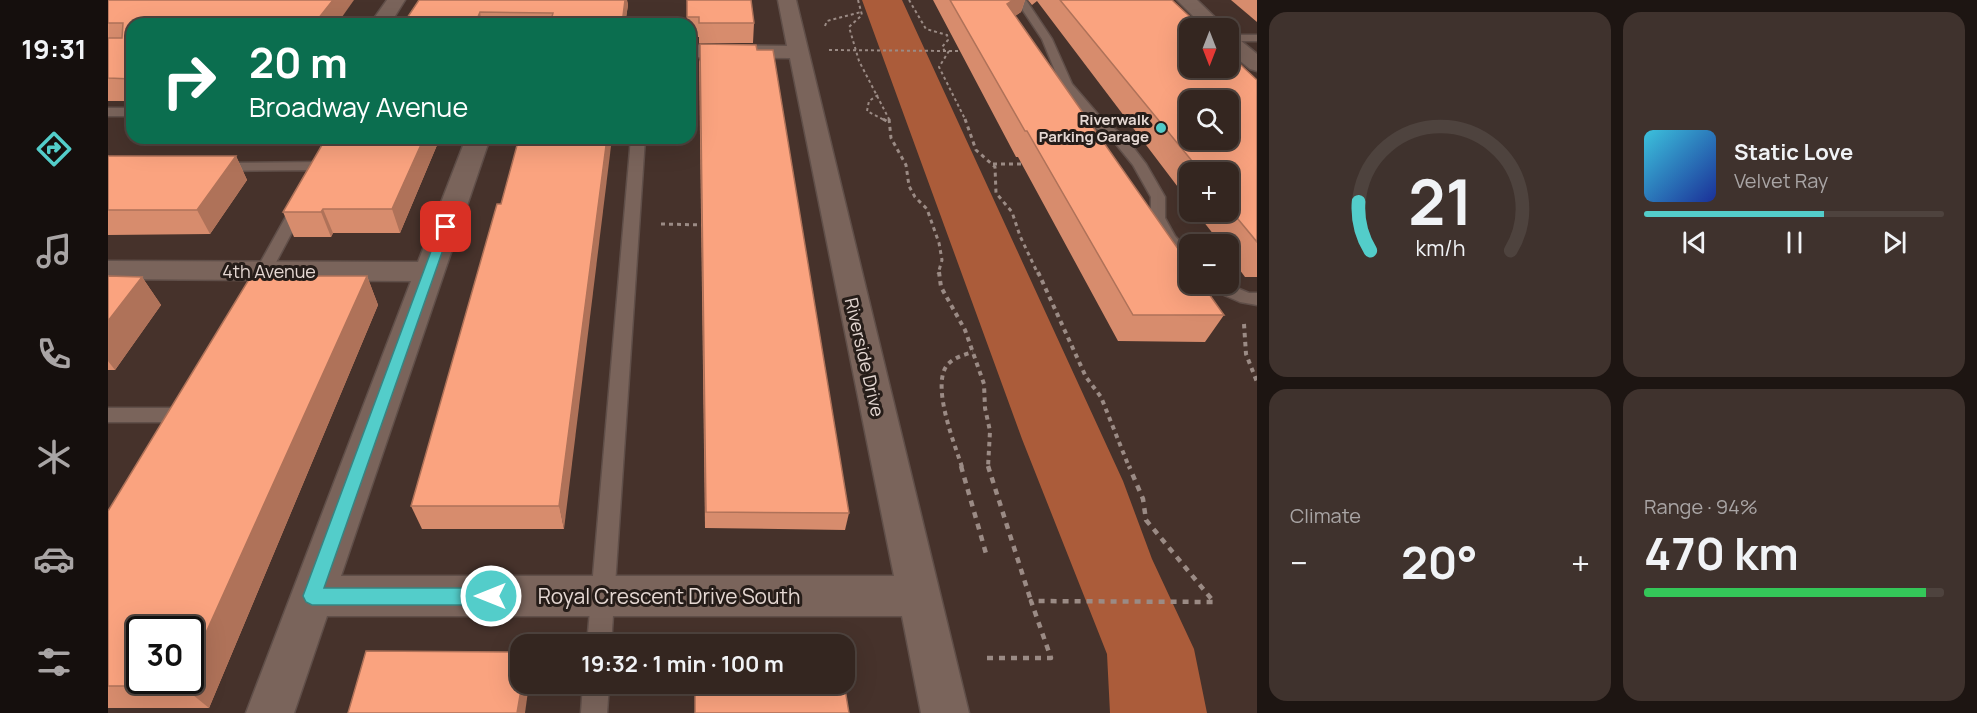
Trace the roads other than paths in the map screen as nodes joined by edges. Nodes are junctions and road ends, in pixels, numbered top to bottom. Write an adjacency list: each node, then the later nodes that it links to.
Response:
1 (396, 0): 5 (street)
2 (787, 0): 11 (street, Riverside Drive)
3 (1021, 0): 18 (lane)
4 (1185, 0): 6 (street)
5 (384, 18)
6 (1205, 18)
7 (1257, 38): 8 (lane)
8 (1239, 39)
9 (1239, 49): 12 (street)
10 (696, 51): 11 (street)
11 (810, 51): 29 (street, Riverside Drive)
12 (1257, 65)
13 (108, 112): 14 (lane)
14 (126, 112)
15 (476, 144): 21 (street)
16 (638, 144): 28 (lane)
17 (203, 167): 20 (lane)
18 (1179, 251)
19 (108, 270): 20 (street, 4th Avenue)
20 (264, 271): 21 (street, 4th Avenue); 22 (lane)
21 (430, 272): 27 (street)
22 (247, 298)
23 (187, 396): 25 (lane)
24 (108, 415): 25 (lane)
25 (175, 415): 26 (lane)
26 (163, 435)
27 (312, 596): 28 (street, Royal Crescent Drive South); 32 (street)
28 (602, 596): 29 (street, Royal Crescent Drive South); 30 (lane)
29 (918, 596): 34 (street, Riverside Drive)
30 (600, 634)
31 (595, 694): 33 (lane)
32 (270, 713)
33 (594, 713)
34 (945, 713)

